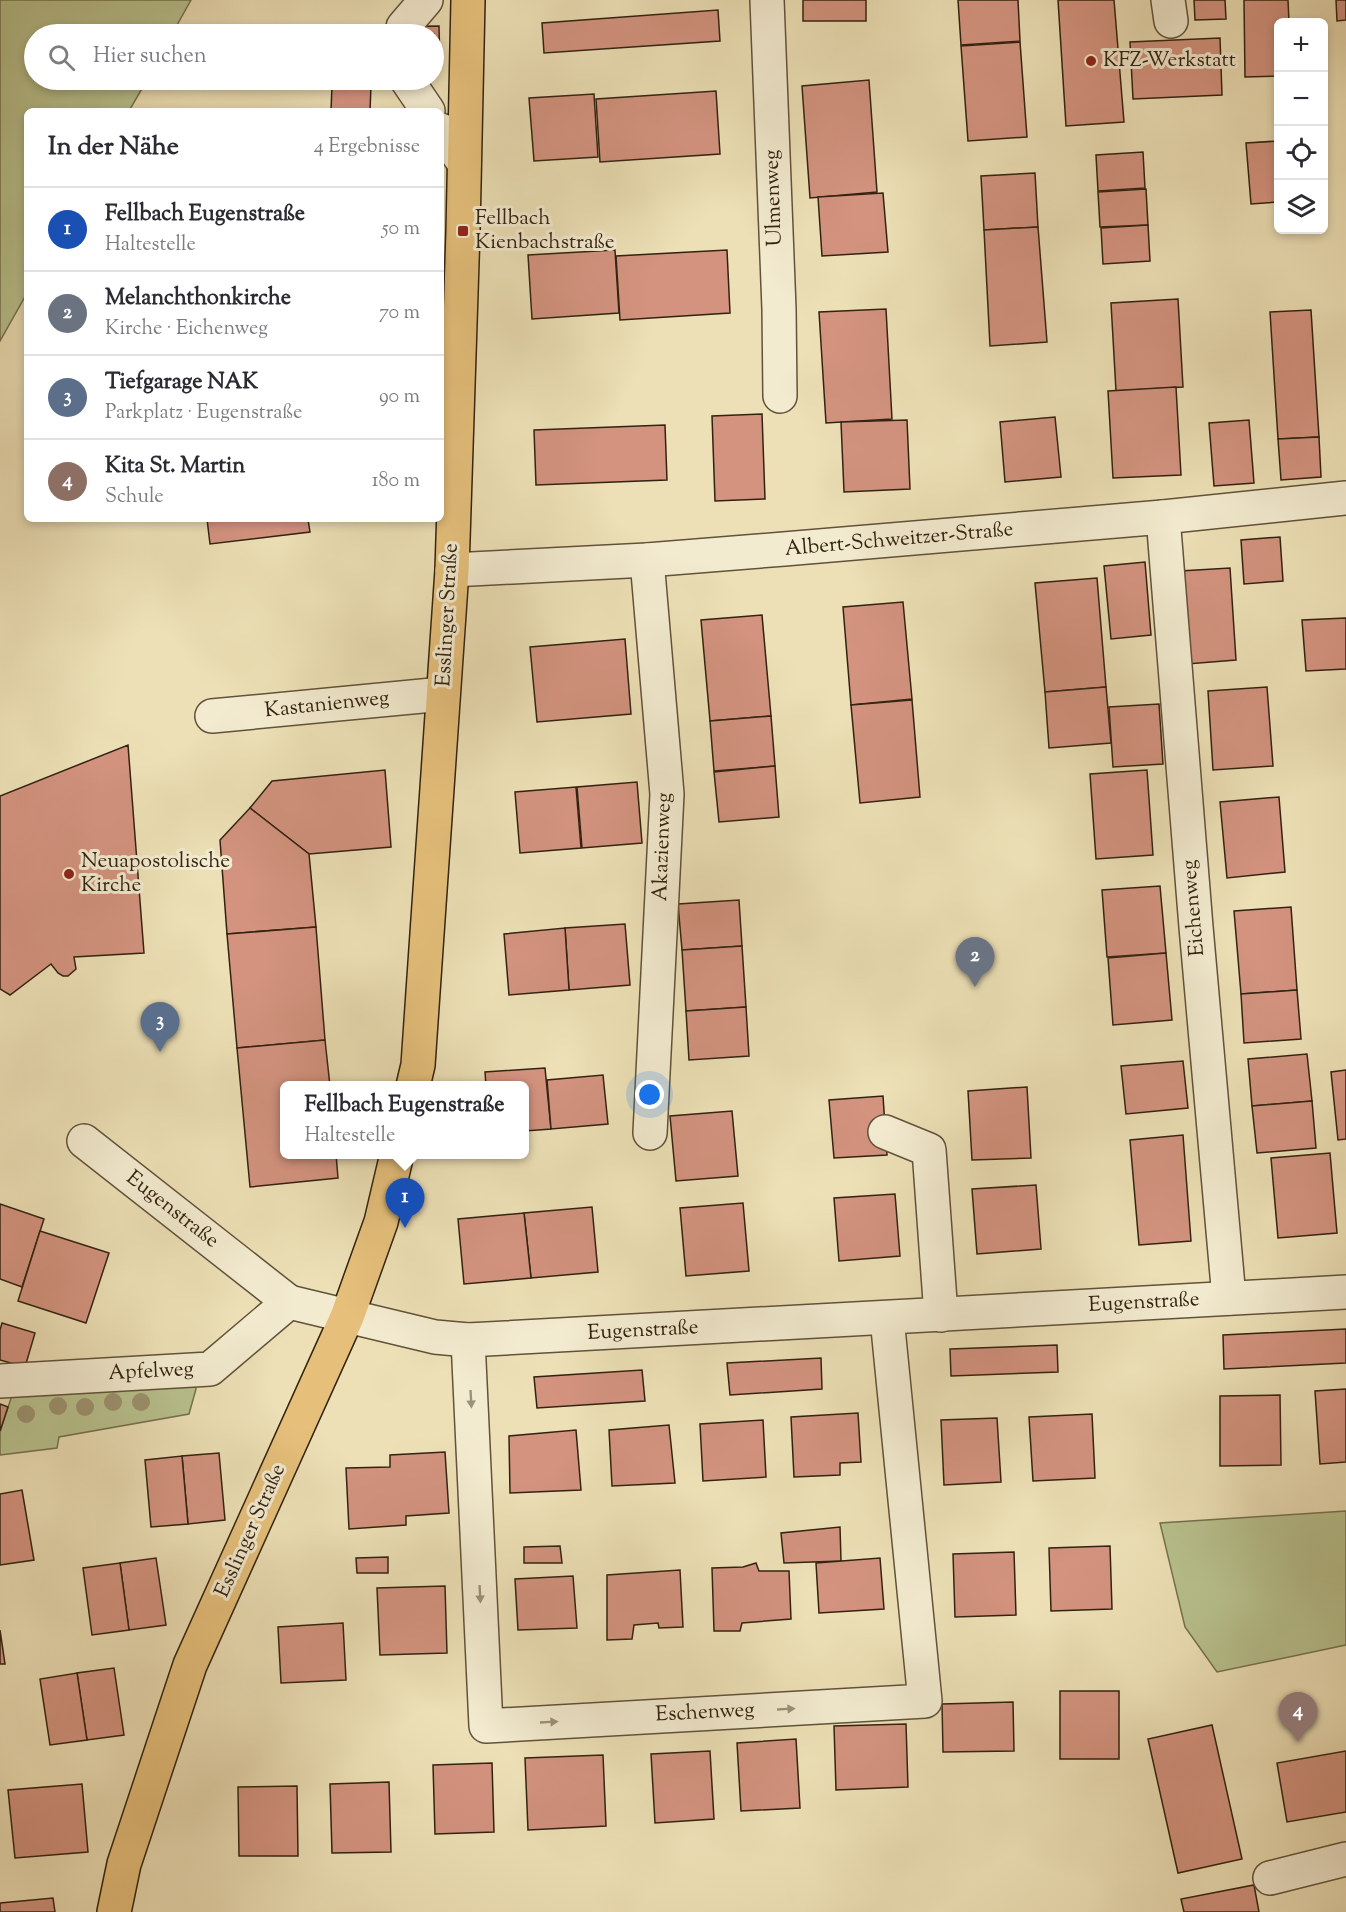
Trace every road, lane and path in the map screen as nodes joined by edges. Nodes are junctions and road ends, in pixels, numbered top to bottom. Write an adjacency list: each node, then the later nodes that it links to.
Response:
1 (426, 0): 4 (street)
2 (468, 0): 8 (main road, Esslinger Straße)
3 (767, 0): 9 (street, Ulmenweg)
4 (405, 24)
5 (414, 90): 6 (street)
6 (426, 108)
7 (444, 134): 8 (street)
8 (464, 163): 13 (main road, Esslinger Straße)
9 (780, 396)
10 (1346, 498): 11 (street, Albert-Schweitzer-Straße)
11 (1163, 517): 12 (street, Albert-Schweitzer-Straße); 22 (street, Eichenweg)
12 (647, 560): 13 (street, Albert-Schweitzer-Straße); 18 (street, Akazienweg)
13 (452, 570): 14 (main road, Esslinger Straße)
14 (443, 694): 15 (street, Kastanienweg); 16 (main road, Esslinger Straße)
15 (212, 716)
16 (414, 1081)
17 (885, 1132): 24 (street)
18 (650, 1133)
19 (84, 1141): 23 (street, Eugenstraße)
20 (396, 1159): 25 (main road, Esslinger Straße)
21 (1346, 1292): 22 (street, Eugenstraße)
22 (1229, 1298): 24 (street, Eugenstraße)
23 (289, 1302): 25 (street); 28 (street, Apfelweg)
24 (941, 1315): 26 (street, Eugenstraße)
25 (347, 1317): 27 (street, Eugenstraße); 31 (main road, Esslinger Straße)
26 (886, 1318): 27 (street, Eugenstraße); 27 (street, Eschenweg, one-way to 26)
27 (468, 1340)
28 (0, 1381)
29 (1346, 1859): 30 (street)
30 (1270, 1878)
31 (114, 1912)

